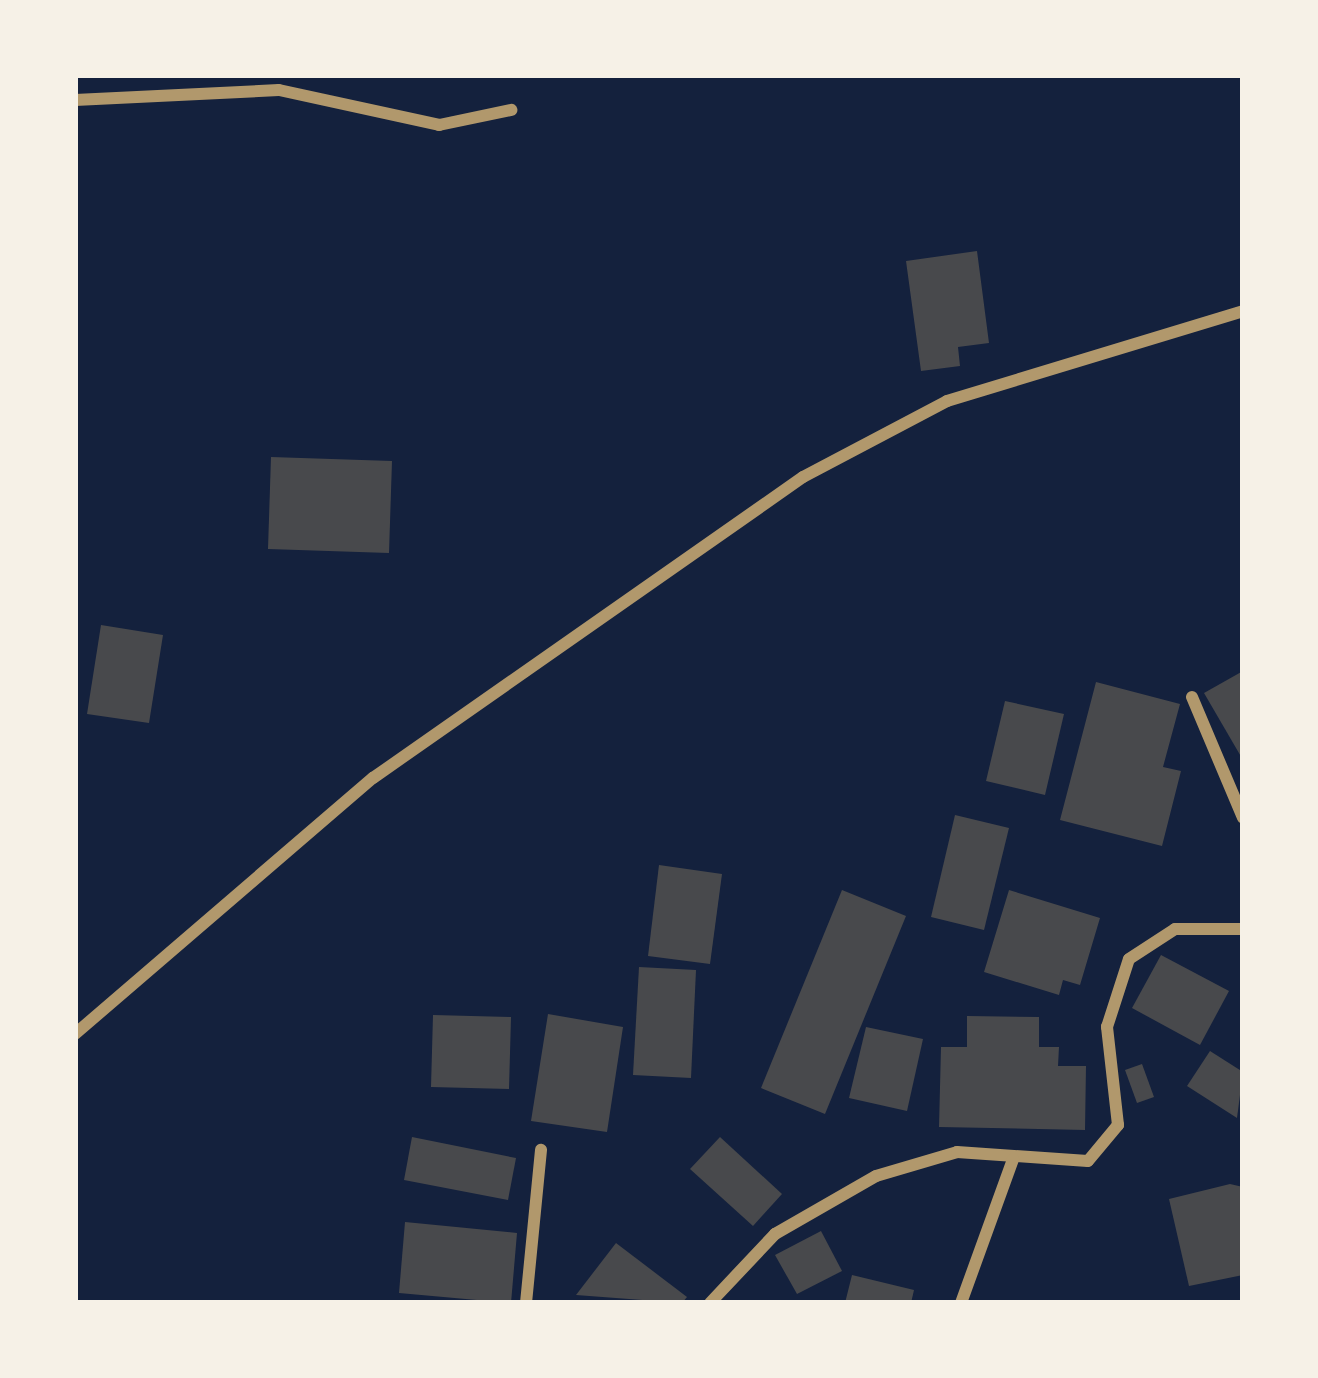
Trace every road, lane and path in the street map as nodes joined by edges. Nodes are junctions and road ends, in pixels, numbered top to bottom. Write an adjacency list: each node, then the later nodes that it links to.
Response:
1 (75, 100): 2 (street)
2 (511, 110)
3 (1243, 311): 7 (street)
4 (1192, 697): 5 (street)
5 (1243, 818)
6 (1243, 929): 9 (street)
7 (75, 1034)
8 (541, 1150): 10 (street)
9 (1012, 1159): 11 (street); 12 (street)
10 (526, 1303)
11 (710, 1303)
12 (961, 1303)

